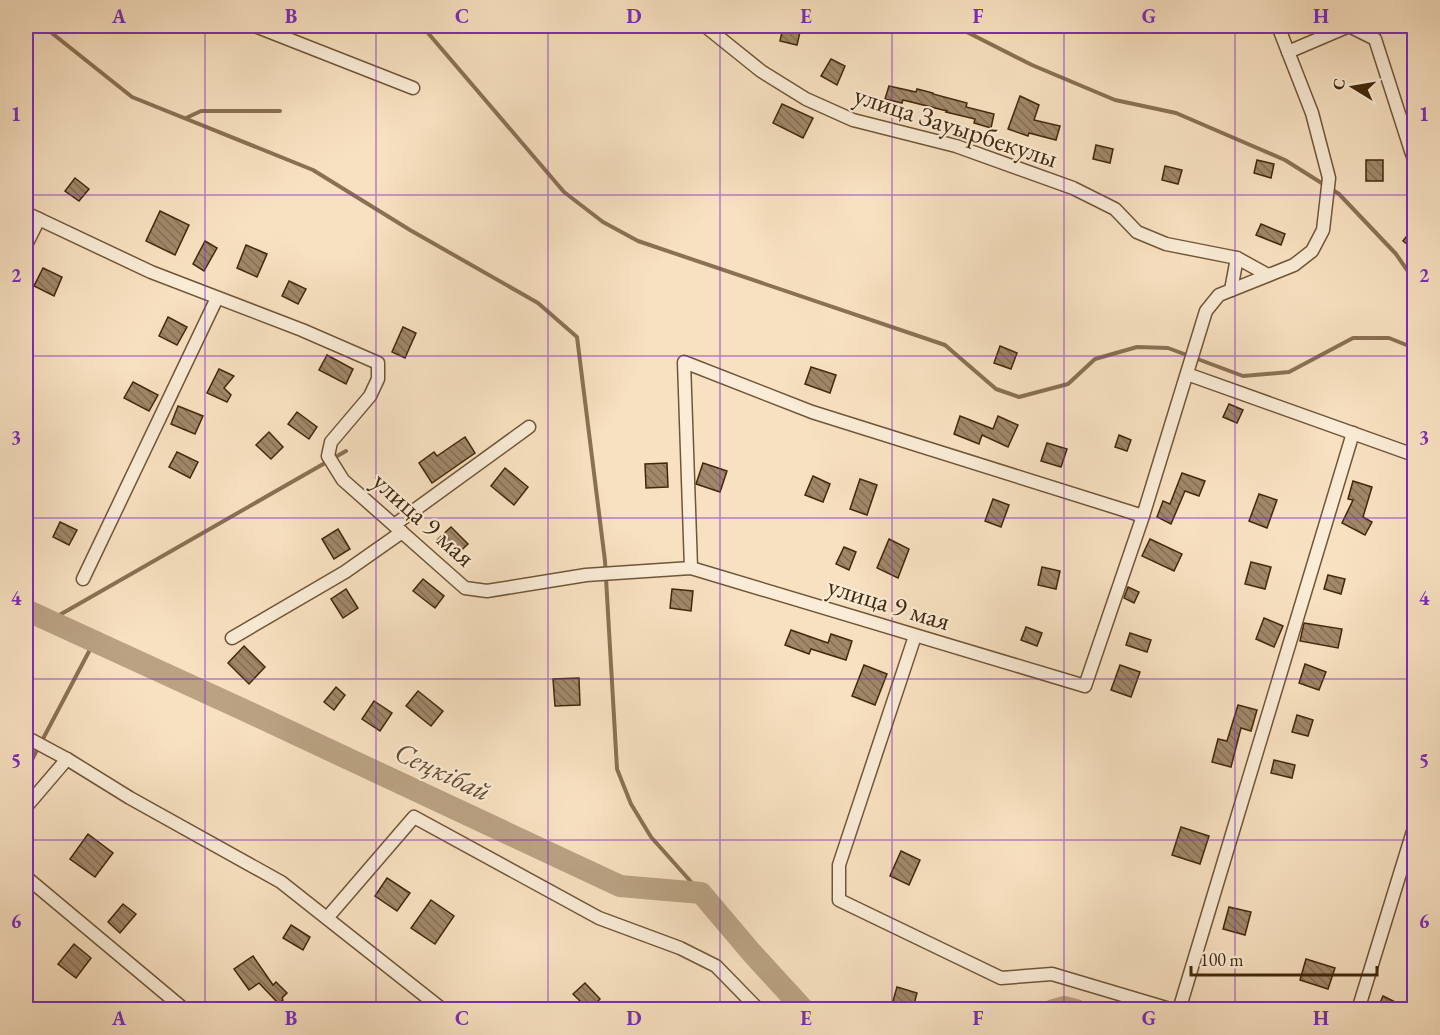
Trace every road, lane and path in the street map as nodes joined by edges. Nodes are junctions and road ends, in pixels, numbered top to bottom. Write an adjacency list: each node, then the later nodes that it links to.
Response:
1 (255, 26): 6 (street)
2 (705, 26): 11 (street, улица Зауырбекулы)
3 (1278, 26): 5 (street)
4 (1349, 26): 5 (street); 7 (street)
5 (1288, 52): 12 (street)
6 (414, 88)
7 (1414, 159)
8 (26, 213): 9 (street, улица 9 мая)
9 (39, 219): 10 (street); 14 (street, улица 9 мая)
10 (26, 245)
11 (1237, 258): 12 (street, улица Зауырбекулы); 13 (street)
12 (1268, 275): 13 (street)
13 (1231, 290): 15 (street)
14 (217, 298): 20 (street, улица 9 мая); 22 (street)
15 (1187, 374): 17 (street); 19 (street)
16 (529, 427): 20 (street)
17 (1353, 433): 18 (street); 35 (street)
18 (1414, 455)
19 (1143, 516): 21 (street); 23 (street, улица 9 мая)
20 (398, 529): 21 (street, улица 9 мая); 24 (street)
21 (691, 568): 23 (street, улица 9 мая)
22 (83, 579)
23 (915, 636): 34 (street)
24 (232, 638)
25 (26, 737): 26 (street)
26 (67, 759): 27 (street); 30 (street)
27 (26, 807)
28 (1414, 828): 36 (street)
29 (26, 877): 31 (street)
30 (327, 918): 32 (street); 33 (street)
31 (185, 1010)
32 (443, 1010)
33 (759, 1010)
34 (1173, 1010)
35 (1179, 1010)
36 (1358, 1010)

